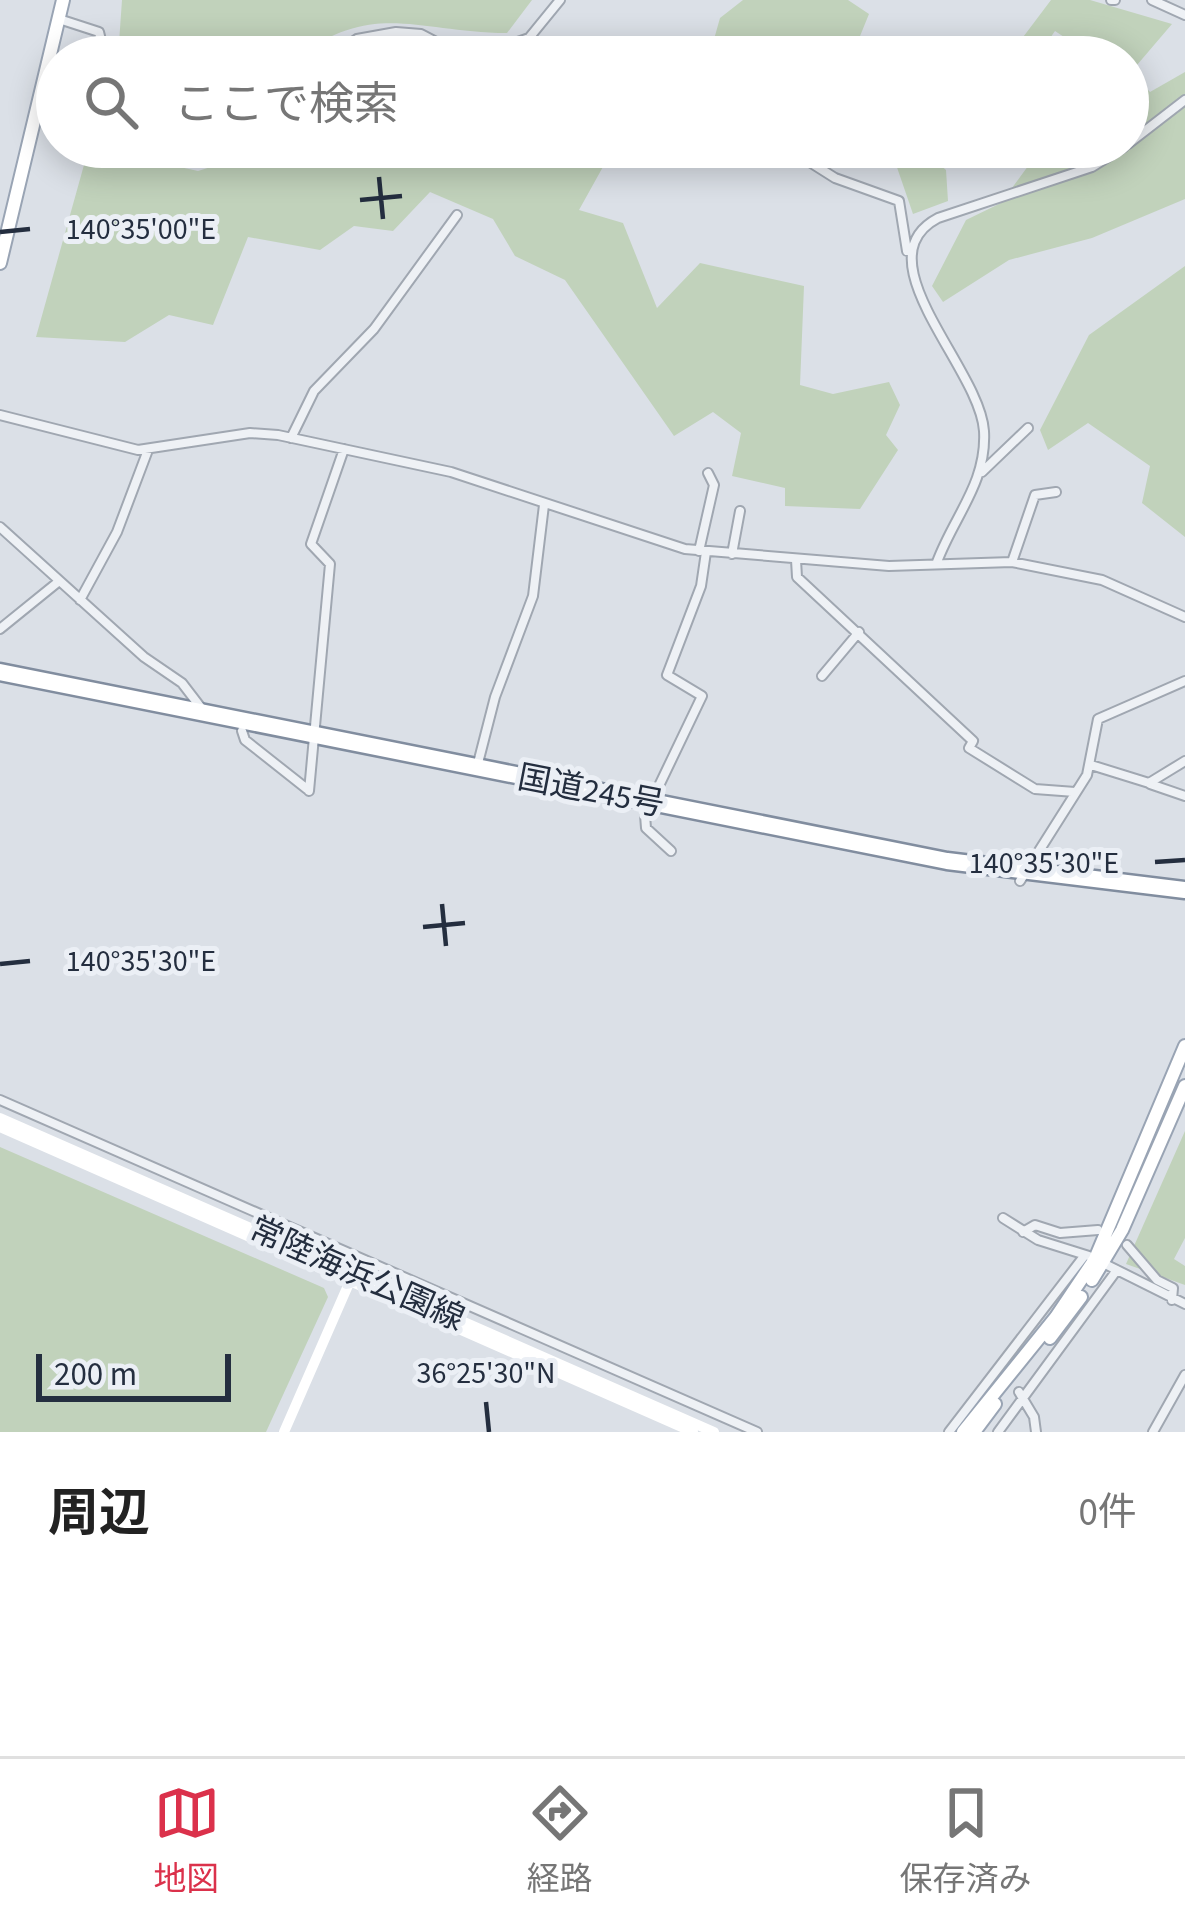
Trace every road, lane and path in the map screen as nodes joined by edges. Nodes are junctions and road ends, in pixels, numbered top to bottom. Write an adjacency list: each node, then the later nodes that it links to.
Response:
1 (63, 0): 5 (main road)
2 (560, 0): 10 (street)
3 (1152, 0): 4 (street)
4 (1185, 15)
5 (58, 19): 6 (main road); 7 (street)
6 (54, 36)
7 (100, 36)
8 (374, 36): 9 (street)
9 (425, 36)
10 (531, 36)
11 (1185, 100): 13 (street)
12 (36, 112): 18 (main road)
13 (1149, 128)
14 (819, 168): 17 (street)
15 (1089, 168): 17 (street)
16 (457, 215): 21 (street)
17 (907, 256): 25 (street)
18 (0, 263)
19 (0, 415): 23 (street)
20 (1028, 428): 25 (street)
21 (291, 438): 22 (street); 23 (street)
22 (344, 449): 27 (street); 46 (street)
23 (148, 450): 36 (street)
24 (708, 473): 30 (street)
25 (981, 473): 33 (street)
26 (1056, 491): 34 (street)
27 (544, 505): 30 (street); 49 (street)
28 (740, 511): 31 (street)
29 (0, 527): 35 (street)
30 (702, 551): 31 (street); 53 (street)
31 (732, 554): 32 (street)
32 (796, 560): 33 (street); 39 (street)
33 (937, 562): 34 (street)
34 (1012, 562): 37 (street)
35 (58, 582): 36 (street); 38 (street)
36 (80, 600): 44 (street)
37 (1185, 617)
38 (0, 629)
39 (860, 632): 41 (street); 51 (street)
40 (0, 672): 44 (highway, 国道245号)
41 (822, 676)
42 (1185, 680): 48 (street)
43 (0, 682): 45 (highway, 国道245号)
44 (205, 713): 46 (highway, 国道245号)
45 (242, 731): 46 (highway, 国道245号); 46 (street)
46 (312, 740): 49 (highway, 国道245号); 53 (highway, 国道245号)
47 (1185, 761): 50 (street)
48 (1091, 765): 50 (street); 51 (street)
49 (477, 769): 53 (highway, 国道245号)
50 (1149, 783): 52 (street)
51 (1075, 792): 55 (street)
52 (1185, 796)
53 (650, 807): 54 (street); 55 (highway, 国道245号)
54 (671, 851)
55 (1021, 877): 56 (highway, 国道245号); 57 (highway, 国道245号)
56 (1185, 890)
57 (1185, 900)
58 (1185, 1046): 68 (main road)
59 (1185, 1086): 68 (main road)
60 (0, 1100): 65 (street)
61 (0, 1122): 67 (main road, 常陸海浜公園線); 70 (main road, 常陸海浜公園線)
62 (1003, 1218): 64 (street)
63 (1098, 1230): 64 (street)
64 (1023, 1232): 68 (street)
65 (304, 1233): 67 (street); 78 (street)
66 (1127, 1245): 71 (street)
67 (298, 1247): 70 (main road, 常陸海浜公園線)
68 (1094, 1259): 69 (street); 79 (street); 80 (main road); 81 (main road)
69 (1117, 1270): 71 (street); 74 (street)
70 (352, 1277): 75 (main road); 76 (main road, 常陸海浜公園線); 77 (main road, 常陸海浜公園線)
71 (1172, 1300): 72 (street)
72 (1185, 1304)
73 (1185, 1376): 84 (street)
74 (1021, 1394): 82 (street); 83 (street)
75 (284, 1432)
76 (693, 1432)
77 (714, 1432)
78 (757, 1432)
79 (949, 1432)
80 (963, 1432)
81 (974, 1432)
82 (998, 1432)
83 (1036, 1432)
84 (1153, 1432)

